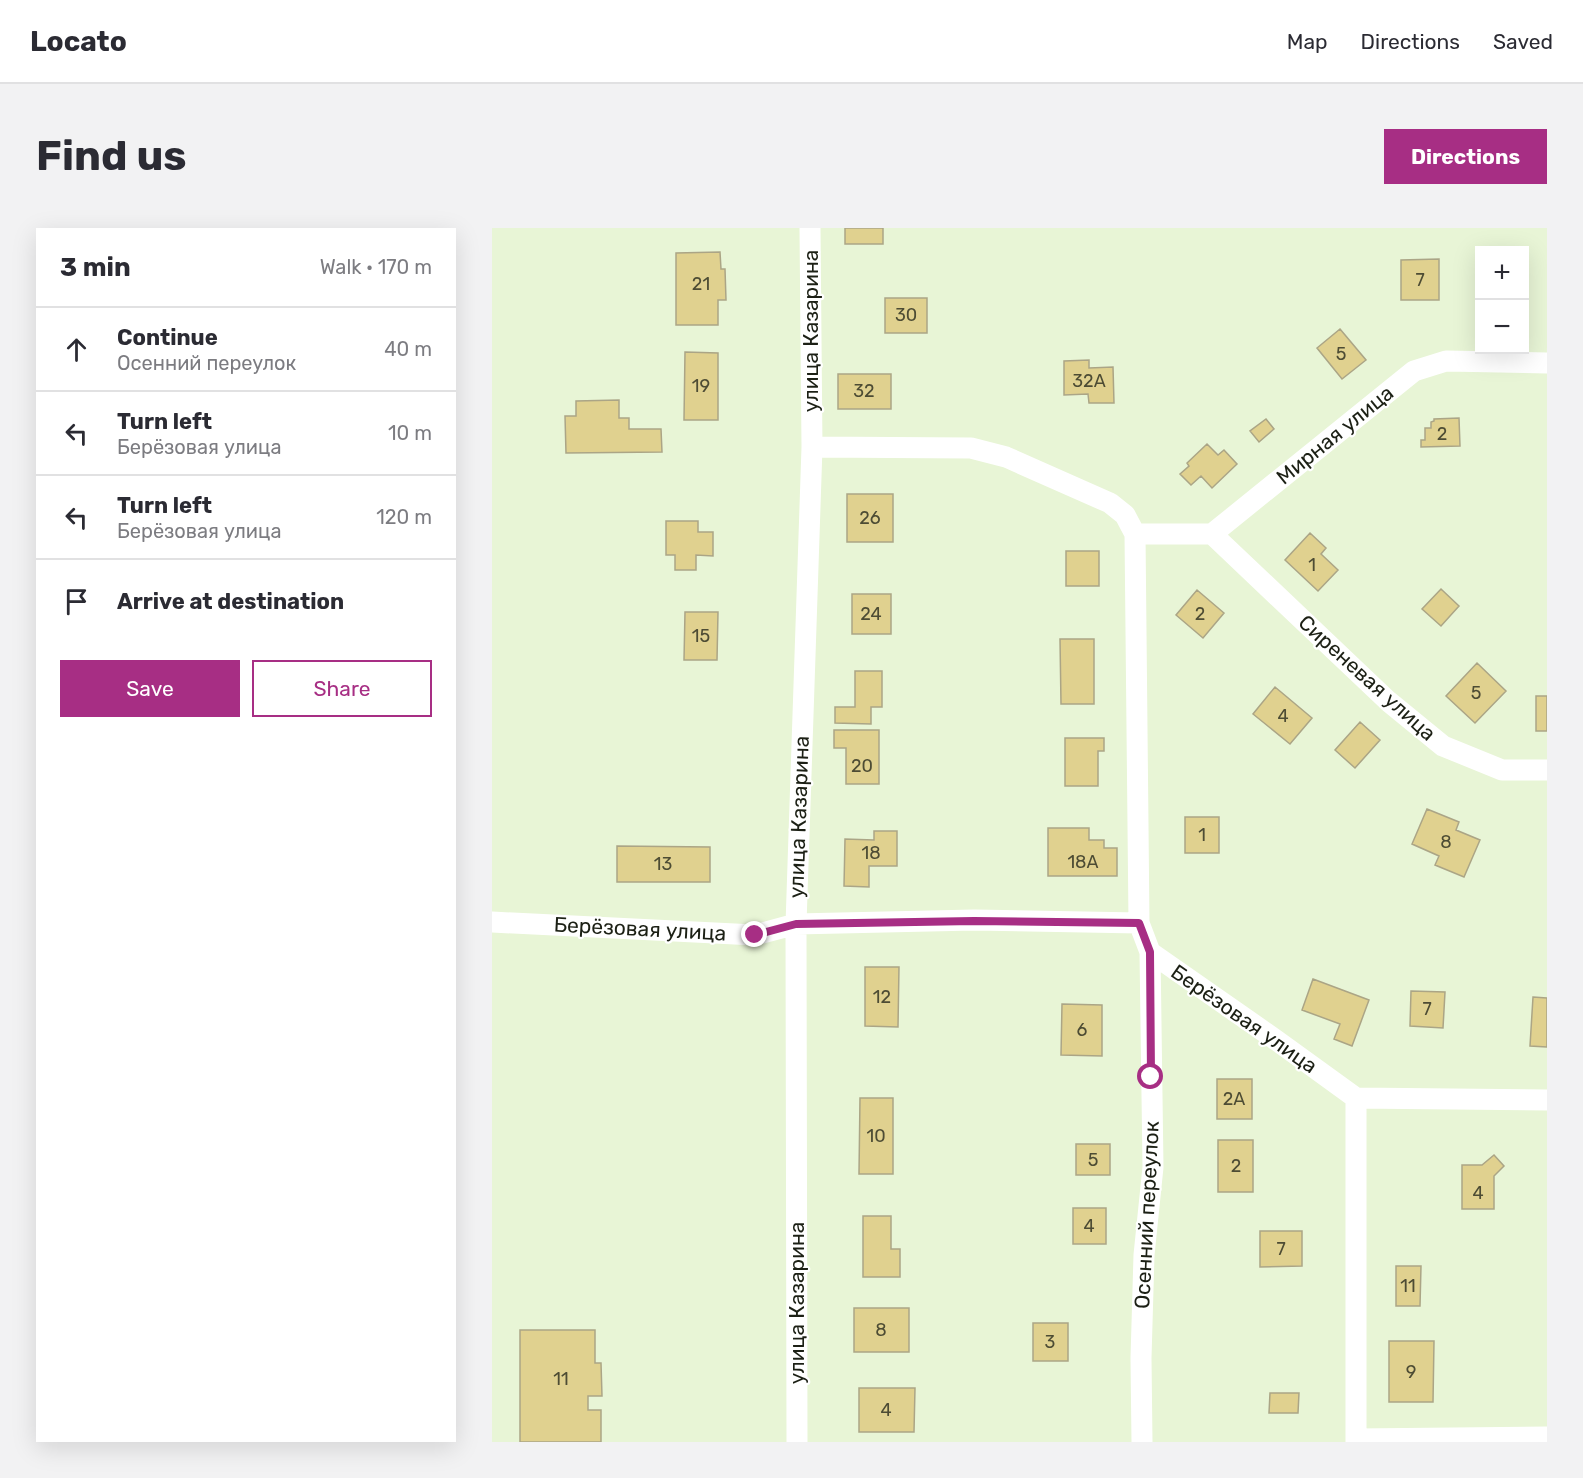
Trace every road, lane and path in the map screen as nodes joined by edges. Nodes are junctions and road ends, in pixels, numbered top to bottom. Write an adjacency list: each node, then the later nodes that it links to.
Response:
1 (810, 228): 3 (street, улица Казарина)
2 (1547, 363): 5 (street, Мирная улица)
3 (812, 447): 4 (street); 9 (street, улица Казарина)
4 (1135, 534): 5 (street); 8 (street)
5 (1212, 534): 6 (street, Сиреневая улица)
6 (1547, 770)
7 (492, 922): 9 (street, Берёзовая улица)
8 (1139, 923): 9 (street, Берёзовая улица); 10 (street, Берёзовая улица)
9 (796, 924): 15 (street, улица Казарина)
10 (1150, 952): 11 (street, Берёзовая улица); 16 (street, Осенний переулок)
11 (1356, 1098): 12 (street); 14 (street)
12 (1547, 1100)
13 (1547, 1437): 14 (street)
14 (1356, 1440)
15 (797, 1442)
16 (1142, 1442)

